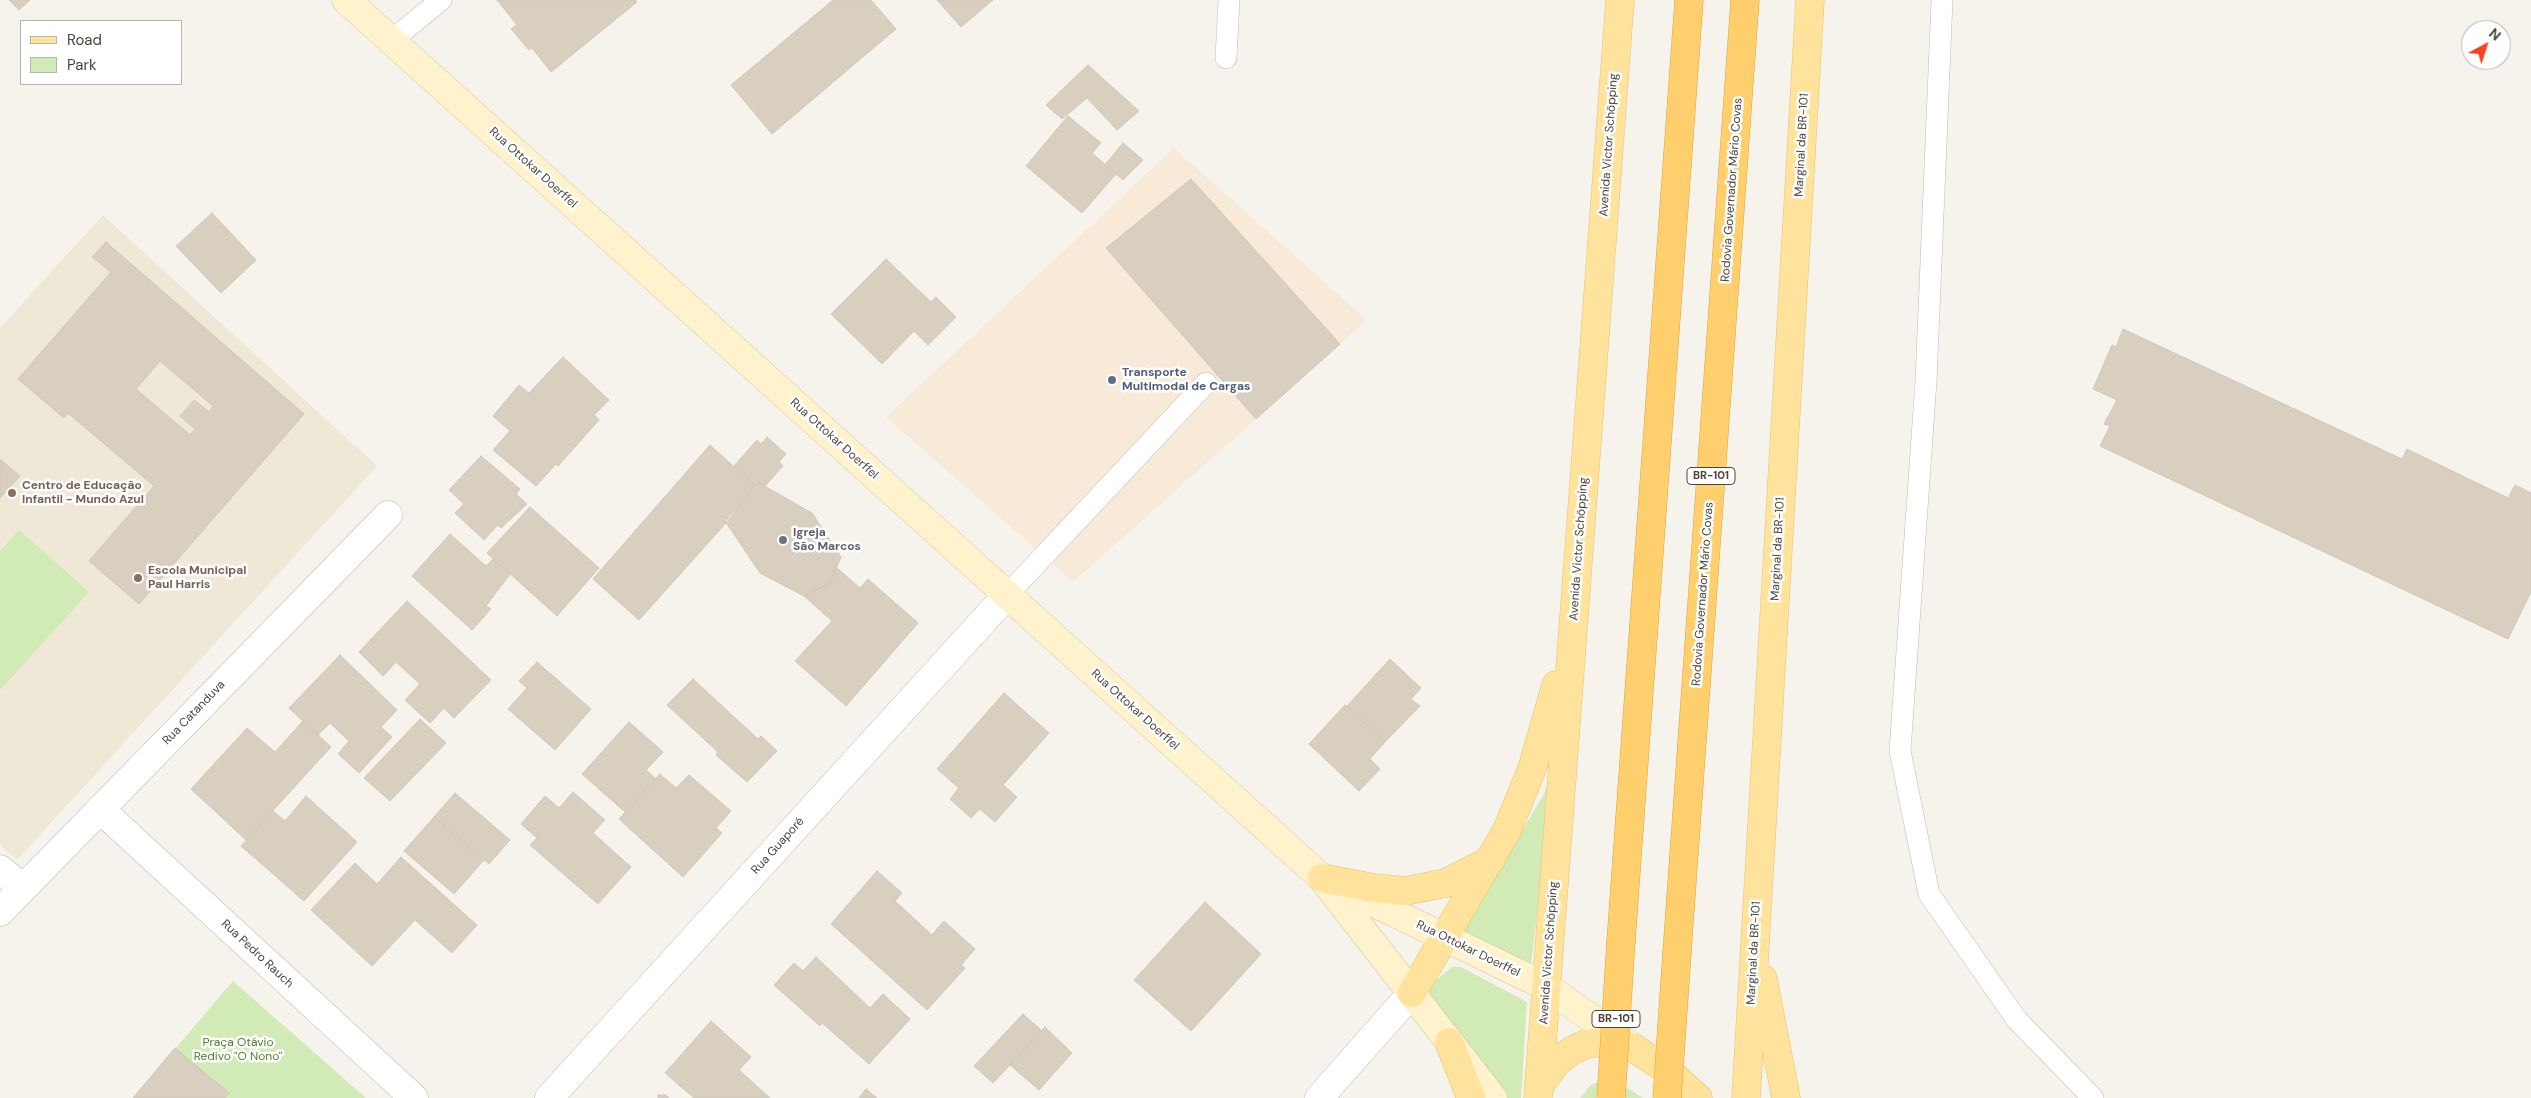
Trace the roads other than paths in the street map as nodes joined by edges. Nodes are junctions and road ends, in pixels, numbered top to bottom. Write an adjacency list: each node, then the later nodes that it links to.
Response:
1 (346, 0): 9 (main road, Rua Ottokar Doerffel)
2 (441, 0): 9 (lane)
3 (1228, 0): 10 (lane)
4 (1620, 0): 13 (main road, Avenida Victor Schöpping)
5 (1689, 0): 33 (highway, BR-101, bridge)
6 (1745, 0): 34 (highway, Rodovia Governador Mário Covas / BR-101, bridge)
7 (1810, 0): 22 (main road, Marginal da BR-101)
8 (1942, 0): 38 (lane)
9 (392, 41): 14 (main road, Rua Ottokar Doerffel)
10 (1226, 58)
11 (1206, 383): 14 (lane)
12 (388, 515): 15 (street, Rua Catanduva)
13 (1577, 586): 16 (main road); 23 (main road, Avenida Victor Schöpping)
14 (1007, 595): 18 (main road, Rua Ottokar Doerffel); 29 (street, Rua Guaporé)
15 (100, 809): 19 (street, Rua Catanduva); 28 (street, Rua Pedro Rauch)
16 (1491, 860): 18 (main road); 21 (main road)
17 (0, 869): 19 (street)
18 (1322, 878): 21 (main road, Rua Ottokar Doerffel); 24 (main road, Rua Ottokar Doerffel)
19 (23, 888): 20 (street, Rua Catanduva)
20 (0, 912)
21 (1445, 937): 23 (main road, Rua Ottokar Doerffel); 24 (main road)
22 (1755, 940): 36 (main road, Marginal da BR-101); 37 (main road)
23 (1546, 987): 26 (main road, Rua Ottokar Doerffel); 27 (main road, Avenida Victor Schöpping)
24 (1412, 993): 25 (main road, Rua Ottokar Doerffel); 30 (street)
25 (1449, 1042): 31 (main road); 32 (main road, Rua Ottokar Doerffel)
26 (1632, 1047): 27 (main road); 35 (main road)
27 (1539, 1094)
28 (414, 1098)
29 (549, 1098)
30 (1319, 1098)
31 (1471, 1098)
32 (1493, 1098)
33 (1611, 1098)
34 (1667, 1098)
35 (1698, 1098)
36 (1746, 1098)
37 (1786, 1098)
38 (2093, 1098)

